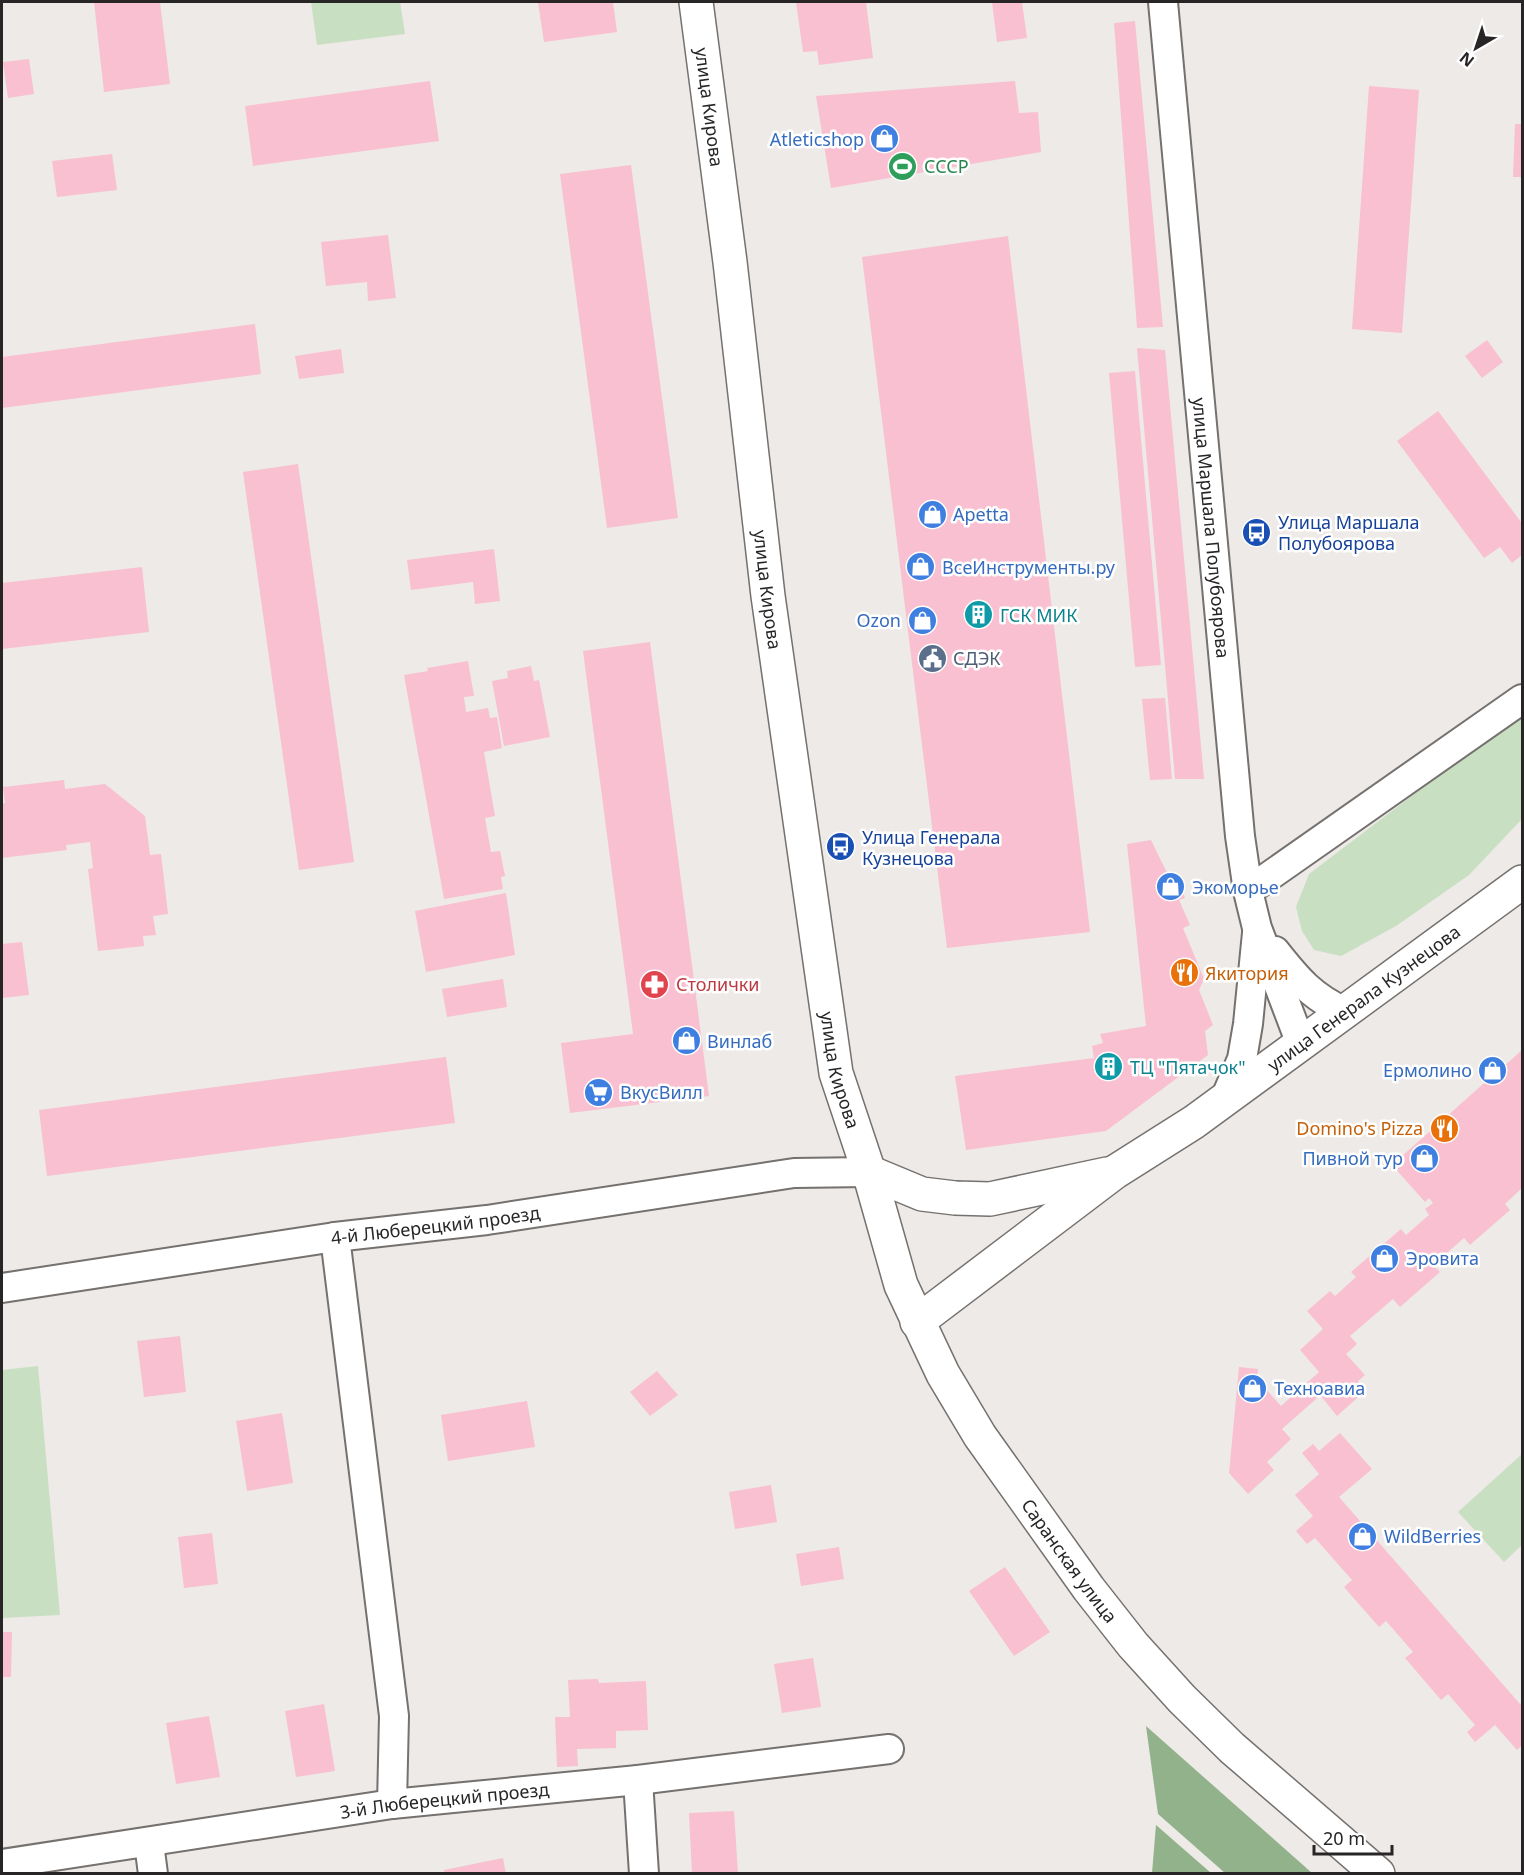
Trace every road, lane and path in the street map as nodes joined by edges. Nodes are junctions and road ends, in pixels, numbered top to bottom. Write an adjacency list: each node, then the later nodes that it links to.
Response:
1 (696, 2): 10 (main road, улица Кирова)
2 (1163, 2): 5 (street, улица Маршала Полубоярова)
3 (1522, 699): 5 (street)
4 (1522, 882): 7 (main road, улица Генерала Кузнецова)
5 (1248, 891): 6 (street, улица Маршала Полубоярова)
6 (1257, 928): 7 (street); 8 (street, улица Маршала Полубоярова); 9 (street)
7 (1345, 1012): 8 (main road, улица Генерала Кузнецова)
8 (1301, 1044): 9 (main road, улица Генерала Кузнецова)
9 (1225, 1100): 11 (main road, улица Генерала Кузнецова)
10 (869, 1172): 11 (main road, улица Генерала Кузнецова); 12 (street, 4-й Люберецкий проезд); 14 (main road, Саранская улица)
11 (1115, 1173): 14 (main road, улица Генерала Кузнецова)
12 (335, 1237): 13 (street, 4-й Люберецкий проезд); 17 (street)
13 (2, 1288)
14 (917, 1322): 22 (main road, Саранская улица)
15 (889, 1749): 16 (street, 3-й Люберецкий проезд)
16 (638, 1780): 17 (street, 3-й Люберецкий проезд); 21 (street)
17 (392, 1804): 18 (street, 3-й Люберецкий проезд)
18 (149, 1843): 19 (street, 3-й Люберецкий проезд); 20 (street)
19 (2, 1864)
20 (153, 1874)
21 (644, 1874)
22 (1378, 1874)

